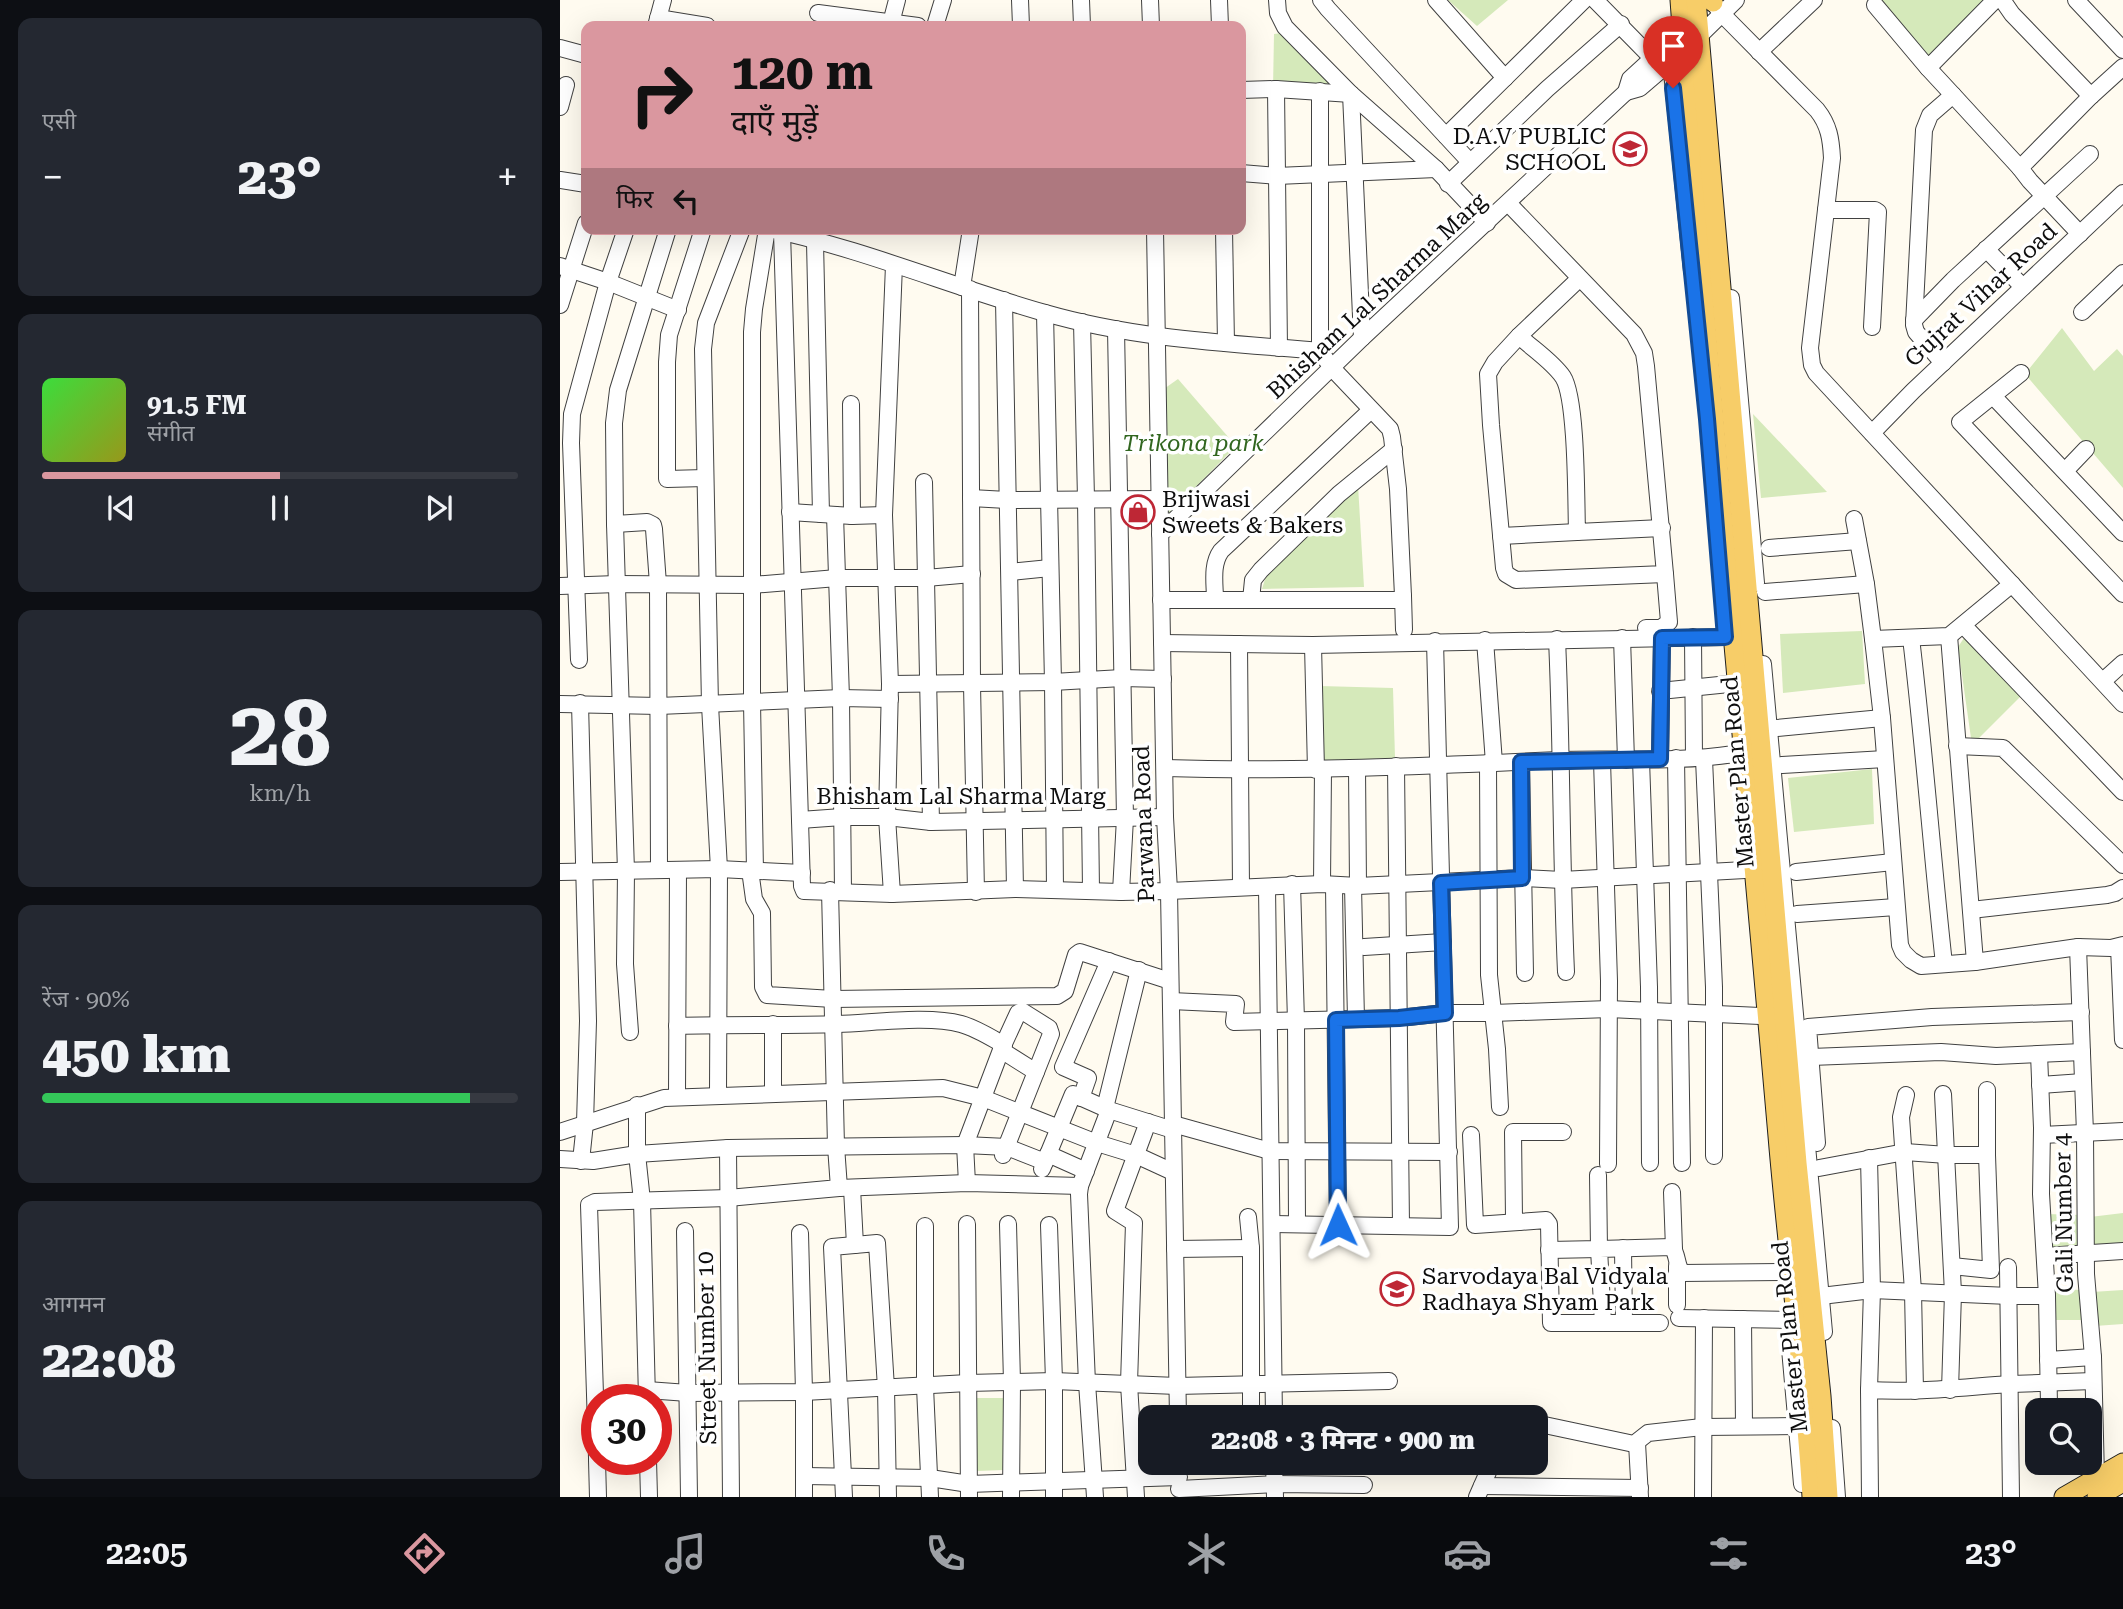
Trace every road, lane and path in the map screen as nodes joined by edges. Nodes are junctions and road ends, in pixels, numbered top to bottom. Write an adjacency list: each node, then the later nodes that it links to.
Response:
1 (663, 0): 20 (street)
2 (897, 0): 22 (street)
3 (943, 0): 23 (street)
4 (1020, 0): 24 (street)
5 (1081, 0): 25 (street)
6 (1150, 0): 26 (street)
7 (1219, 0): 27 (street)
8 (1277, 0): 43 (street)
9 (1321, 0): 47 (street)
10 (1436, 0): 37 (street)
11 (1584, 0): 37 (street)
12 (1595, 0): 29 (street)
13 (1680, 0): 28 (main road, Master Plan Road)
14 (1736, 0): 28 (street)
15 (1814, 0): 32 (street)
16 (2001, 0): 36 (street); 45 (street)
17 (2076, 0): 31 (street)
18 (1875, 5): 36 (street)
19 (818, 13): 21 (street)
20 (657, 21)
21 (876, 21)
22 (892, 21)
23 (937, 21)
24 (1021, 21)
25 (1082, 21)
26 (1151, 21)
27 (1220, 21)
28 (1700, 22): 32 (street); 34 (street, Bhisham Lal Sharma Marg); 42 (street, Bhisham Lal Sharma Marg); 158 (street); 194 (main road, Master Plan Road); 382 (street); 458 (main road, Master Plan Road)
29 (1621, 24): 34 (street); 49 (street)
30 (560, 48): 33 (street)
31 (2123, 50)
32 (1759, 52): 62 (street)
33 (581, 54)
34 (1652, 58): 42 (street, Bhisham Lal Sharma Marg)
35 (2123, 67): 45 (street)
36 (1928, 68): 44 (street)
37 (1505, 78): 47 (street)
38 (566, 85): 46 (street)
39 (1276, 89): 40 (street); 41 (street); 55 (street)
40 (1246, 90)
41 (1320, 91): 43 (street); 53 (street)
42 (1626, 92): 61 (street, Bhisham Lal Sharma Marg)
43 (1351, 94): 51 (street); 54 (street)
44 (1953, 95): 50 (street); 91 (street)
45 (2091, 96): 50 (street)
46 (560, 107)
47 (1446, 136): 49 (street)
48 (2090, 154): 60 (street)
49 (1471, 162): 58 (street)
50 (2021, 168): 60 (street)
51 (1436, 169): 54 (street); 58 (street)
52 (1246, 173): 55 (street)
53 (1318, 173): 54 (street); 55 (street); 100 (street)
54 (1355, 173): 97 (street)
55 (1277, 176): 99 (street)
56 (560, 180): 57 (street)
57 (581, 183)
58 (1448, 184): 63 (street)
59 (2123, 193): 64 (street, Gujrat Vihar Road)
60 (2043, 195): 64 (street); 77 (street)
61 (1508, 203): 63 (street, Bhisham Lal Sharma Marg); 81 (street)
62 (1826, 210): 93 (street); 107 (street)
63 (1487, 223): 97 (street, Bhisham Lal Sharma Marg)
64 (2080, 233): 83 (street, Gujrat Vihar Road)
65 (581, 234): 79 (street)
66 (624, 235): 82 (street)
67 (666, 235): 85 (street)
68 (701, 235): 88 (street)
69 (740, 235): 111 (street)
70 (781, 235): 145 (street)
71 (782, 235): 119 (street)
72 (794, 235): 76 (street)
73 (970, 235): 84 (street)
74 (1155, 235): 96 (street, Parwana Road)
75 (1224, 235): 98 (street)
76 (815, 242): 78 (street); 120 (street)
77 (1986, 249): 83 (street); 91 (street)
78 (894, 265): 84 (street); 121 (street)
79 (566, 267): 82 (street); 87 (street)
80 (2123, 273): 89 (street)
81 (1580, 278): 95 (street); 124 (street)
82 (608, 282): 85 (street); 143 (street)
83 (2023, 287): 101 (street, Gujrat Vihar Road)
84 (966, 288): 86 (street); 113 (street)
85 (648, 299): 88 (street); 123 (street)
86 (1004, 300): 90 (street); 117 (street)
87 (560, 305)
88 (678, 310): 111 (street)
89 (2082, 312)
90 (1045, 313): 92 (street); 118 (street)
91 (1914, 320): 101 (street)
92 (1082, 322): 94 (street); 114 (street)
93 (1872, 327)
94 (1116, 329): 96 (street); 115 (street)
95 (1519, 336): 125 (street); 128 (street)
96 (1157, 337): 98 (street); 116 (street, Parwana Road)
97 (1362, 338): 102 (street, Bhisham Lal Sharma Marg)
98 (1226, 343): 99 (street)
99 (1279, 348): 100 (street)
100 (1320, 351): 102 (street)
101 (1943, 363): 107 (street, Gujrat Vihar Road)
102 (1332, 368): 106 (street); 127 (street, Bhisham Lal Sharma Marg)
103 (2021, 373): 104 (street)
104 (1993, 396): 110 (street); 148 (street)
105 (851, 404): 120 (street)
106 (1371, 410): 108 (street); 151 (street)
107 (1872, 433): 142 (street)
108 (1394, 449): 149 (street); 152 (street)
109 (2086, 449): 110 (street)
110 (2065, 471): 126 (street)
111 (705, 478): 144 (street)
112 (924, 482): 136 (street)
113 (971, 498): 117 (street); 133 (street)
114 (1086, 499): 115 (street); 118 (street); 173 (street)
115 (1119, 499): 116 (street); 171 (street)
116 (1160, 499): 127 (street, Parwana Road)
117 (1007, 500): 118 (street); 132 (street)
118 (1049, 500): 131 (street)
119 (790, 512): 120 (street); 138 (street)
120 (836, 515): 121 (street); 135 (street)
121 (884, 515): 137 (street)
122 (1854, 519): 129 (street)
123 (615, 524): 140 (street); 141 (street)
124 (1662, 528): 125 (street); 134 (street)
125 (1577, 532): 128 (street)
126 (2123, 533)
127 (1160, 534): 150 (street, Parwana Road)
128 (1501, 536): 134 (street)
129 (1858, 541): 130 (street); 139 (street)
130 (1769, 548)
131 (1050, 568): 132 (street); 176 (street)
132 (1010, 572): 175 (street)
133 (972, 574): 136 (street); 178 (street)
134 (1665, 574): 155 (street)
135 (837, 578): 137 (street); 138 (street); 183 (street)
136 (926, 578): 137 (street); 177 (street)
137 (887, 579): 182 (street)
138 (792, 583): 145 (street); 184 (street)
139 (1866, 583): 147 (street); 163 (street)
140 (617, 584): 141 (street); 143 (street); 189 (street)
141 (658, 584): 144 (street); 191 (street)
142 (2012, 584): 153 (street); 174 (street)
143 (578, 585): 146 (street); 169 (street)
144 (707, 585): 145 (street); 190 (street)
145 (752, 585): 185 (street)
146 (560, 586)
147 (1765, 592)
148 (2123, 594)
149 (1403, 596): 152 (street); 154 (street)
150 (1161, 600): 151 (street); 166 (street, Parwana Road)
151 (1215, 600): 152 (street)
152 (1251, 600)
153 (1963, 625): 156 (street); 211 (street)
154 (1404, 630)
155 (1499, 630)
156 (1949, 636): 161 (street); 195 (street)
157 (1693, 637): 158 (street); 160 (street); 180 (street)
158 (1725, 637): 179 (street)
159 (1622, 638): 160 (street); 162 (street); 200 (street)
160 (1662, 638): 181 (street)
161 (1911, 638): 163 (street); 267 (street)
162 (1558, 639): 164 (street); 199 (street)
163 (1873, 639): 192 (street)
164 (1485, 640): 165 (street); 203 (street)
165 (1435, 641): 168 (street); 204 (street)
166 (1162, 643): 167 (street); 172 (street, Parwana Road)
167 (1239, 644): 168 (street); 210 (street)
168 (1313, 645): 209 (street)
169 (579, 660)
170 (2123, 663): 174 (street)
171 (1122, 678): 172 (street); 173 (street); 215 (street)
172 (1163, 679): 207 (street, Parwana Road)
173 (1088, 681): 176 (street); 216 (street)
174 (2103, 681): 188 (street)
175 (1012, 682): 176 (street); 178 (street); 218 (street)
176 (1053, 682): 219 (street)
177 (928, 684): 178 (street); 182 (street); 221 (street)
178 (972, 684): 220 (street)
179 (1729, 684): 180 (street); 194 (street)
180 (1695, 686): 181 (street); 197 (street)
181 (1660, 691): 196 (street)
182 (890, 692): 183 (street); 213 (street)
183 (841, 698): 184 (street); 212 (street)
184 (796, 699): 185 (street); 217 (street)
185 (751, 702): 190 (street); 229 (street)
186 (560, 704): 187 (street)
187 (580, 704): 189 (street); 230 (street)
188 (2123, 704)
189 (621, 705): 191 (street); 228 (street)
190 (710, 705): 191 (street); 224 (street)
191 (659, 706): 225 (street)
192 (1882, 718): 193 (street); 198 (street)
193 (1777, 728)
194 (1737, 746): 197 (street); 227 (street); 457 (main road, Master Plan Road)
195 (1957, 746): 223 (street); 258 (street)
196 (1668, 758): 197 (street); 200 (street); 236 (street)
197 (1699, 759): 234 (street)
198 (1885, 759): 205 (street); 222 (street)
199 (1562, 760): 201 (street); 202 (street); 239 (street)
200 (1634, 760): 201 (street); 235 (street)
201 (1602, 761): 237 (street)
202 (1521, 762): 203 (street); 238 (street)
203 (1491, 763): 204 (street); 240 (street)
204 (1439, 765): 206 (street); 241 (street)
205 (1782, 765)
206 (1396, 766): 208 (street); 244 (street)
207 (1165, 768): 210 (street); 214 (street, Parwana Road)
208 (1357, 768): 209 (street); 245 (street)
209 (1319, 770): 210 (street); 243 (street)
210 (1242, 771): 246 (street)
211 (2123, 792)
212 (842, 817): 213 (street, Bhisham Lal Sharma Marg); 217 (street, Bhisham Lal Sharma Marg); 252 (street)
213 (887, 817): 221 (street, Bhisham Lal Sharma Marg); 256 (street)
214 (1164, 817): 215 (street, Bhisham Lal Sharma Marg); 254 (street, Parwana Road)
215 (1125, 818): 216 (street, Bhisham Lal Sharma Marg); 255 (street)
216 (1090, 819): 219 (street, Bhisham Lal Sharma Marg); 251 (street)
217 (800, 820): 233 (street, Bhisham Lal Sharma Marg)
218 (1013, 820): 219 (street, Bhisham Lal Sharma Marg); 220 (street, Bhisham Lal Sharma Marg); 249 (street)
219 (1054, 820): 250 (street)
220 (974, 821): 221 (street, Bhisham Lal Sharma Marg); 253 (street)
221 (931, 822)
222 (1893, 862): 231 (street); 257 (street)
223 (2123, 865)
224 (719, 869): 226 (street); 229 (street); 288 (street)
225 (659, 870): 226 (street); 228 (street)
226 (678, 870): 290 (street)
227 (1745, 870): 234 (street); 281 (street)
228 (626, 871): 230 (street); 291 (street)
229 (753, 871): 233 (street); 272 (street)
230 (584, 872): 232 (street); 314 (street)
231 (1796, 872)
232 (560, 873)
233 (802, 873): 252 (street)
234 (1709, 873): 236 (street); 280 (street)
235 (1645, 874): 236 (street); 237 (street); 275 (street)
236 (1677, 875): 276 (street)
237 (1605, 877): 239 (street); 274 (street)
238 (1522, 878): 239 (street); 240 (street); 270 (street)
239 (1562, 880): 269 (street)
240 (1487, 881): 241 (street); 279 (street)
241 (1441, 883): 244 (street); 260 (street)
242 (1292, 884): 243 (street); 247 (street); 285 (street)
243 (1328, 884): 245 (street); 284 (street)
244 (1397, 885): 245 (street); 261 (street)
245 (1355, 886): 283 (street)
246 (1241, 887): 247 (street); 254 (street)
247 (1267, 887): 286 (street)
248 (2123, 888): 258 (street)
249 (1015, 889): 250 (street); 253 (street)
250 (1055, 889): 251 (street)
251 (1091, 890): 255 (street)
252 (836, 891): 256 (street); 272 (street)
253 (976, 891): 256 (street)
254 (1169, 891): 255 (street); 271 (street, Parwana Road)
255 (1121, 892)
256 (892, 894)
257 (1896, 907): 259 (street); 267 (street)
258 (1971, 910): 266 (street)
259 (1797, 914)
260 (1443, 942): 261 (street); 278 (street)
261 (1398, 944): 263 (street); 282 (street)
262 (2121, 946): 264 (street); 292 (street)
263 (1364, 947)
264 (2078, 947): 266 (street); 277 (street, Gali Number 4)
265 (1109, 961): 268 (street); 272 (street); 308 (street)
266 (1975, 962): 267 (street)
267 (1944, 964)
268 (1139, 970): 271 (street); 311 (street)
269 (1566, 972)
270 (1525, 973)
271 (1170, 981): 273 (street, Parwana Road)
272 (833, 999): 289 (street)
273 (1171, 1001): 286 (street); 315 (street, Parwana Road)
274 (1609, 1009): 275 (street); 279 (street); 369 (street)
275 (1649, 1010): 276 (street); 343 (street)
276 (1680, 1012): 280 (street); 344 (street)
277 (2081, 1012): 294 (street, Gali Number 4); 296 (street)
278 (1445, 1013): 279 (street); 282 (street); 332 (street)
279 (1493, 1013): 310 (street)
280 (1714, 1013): 281 (street); 338 (street)
281 (1760, 1016): 378 (street)
282 (1399, 1018): 283 (street); 329 (street)
283 (1356, 1019): 284 (street)
284 (1336, 1020): 285 (street); 331 (street)
285 (1296, 1021): 286 (street); 330 (street)
286 (1269, 1022): 328 (street)
287 (773, 1024): 288 (street); 289 (street); 302 (street)
288 (717, 1025): 290 (street); 304 (street)
289 (834, 1025): 293 (street); 301 (street)
290 (677, 1027): 306 (street)
291 (630, 1032)
292 (2123, 1040)
293 (1002, 1048): 297 (street); 297 (street); 307 (street)
294 (2082, 1052): 295 (street); 298 (street, Gali Number 4)
295 (2039, 1054): 296 (street); 299 (street)
296 (1811, 1057): 345 (street)
297 (1036, 1072): 312 (street)
298 (2083, 1082): 299 (street); 320 (street, Gali Number 4)
299 (2040, 1085): 322 (street)
300 (1987, 1090): 337 (street)
301 (835, 1091): 302 (street); 307 (street); 325 (street)
302 (773, 1093): 304 (street)
303 (1943, 1094): 336 (street)
304 (718, 1095): 306 (street)
305 (1906, 1095): 333 (street)
306 (677, 1096): 309 (street)
307 (983, 1098): 312 (street); 324 (street)
308 (1081, 1098): 311 (street); 316 (street)
309 (637, 1105): 314 (street); 334 (street)
310 (1500, 1107)
311 (1107, 1109): 313 (street); 323 (street)
312 (1020, 1113): 316 (street); 327 (street)
313 (1148, 1122): 315 (street); 335 (street)
314 (585, 1123): 317 (street); 341 (street)
315 (1173, 1127): 328 (street); 346 (street, Parwana Road)
316 (1059, 1128): 323 (street); 342 (street)
317 (560, 1132)
318 (1563, 1132): 354 (street)
319 (2123, 1132): 320 (street)
320 (2085, 1133): 322 (street); 373 (street, Gali Number 4)
321 (1471, 1135): 354 (street)
322 (2042, 1135): 374 (street)
323 (1097, 1143): 335 (street); 347 (street)
324 (965, 1145): 325 (street); 327 (street); 348 (street)
325 (836, 1146): 326 (street); 349 (street)
326 (728, 1148): 334 (street); 351 (street, Street Number 10)
327 (1005, 1151): 342 (street)
328 (1270, 1151): 330 (street); 357 (street)
329 (1400, 1151): 331 (street); 332 (street); 362 (street)
330 (1297, 1152): 331 (street); 358 (street)
331 (1338, 1152): 360 (street)
332 (1448, 1152): 362 (street)
333 (1905, 1152): 336 (street); 339 (street); 380 (street)
334 (638, 1154): 341 (street); 352 (street)
335 (1136, 1155): 346 (street); 402 (street)
336 (1947, 1155): 337 (street); 376 (street)
337 (1987, 1155): 376 (street)
338 (1714, 1156)
339 (1868, 1158): 345 (street); 379 (street)
340 (560, 1159): 341 (street)
341 (581, 1161)
342 (1045, 1162): 347 (street)
343 (1650, 1163)
344 (1682, 1163)
345 (1819, 1168): 382 (street)
346 (1173, 1172): 368 (street, Parwana Road)
347 (1083, 1179): 348 (street); 398 (street)
348 (967, 1183): 349 (street)
349 (846, 1188): 351 (street); 365 (street)
350 (1672, 1192): 370 (street)
351 (728, 1198): 352 (street); 413 (street, Street Number 10)
352 (642, 1201): 400 (street); 401 (street)
353 (1248, 1217): 366 (street)
354 (1519, 1222): 371 (street)
355 (967, 1224): 397 (street)
356 (1008, 1224): 396 (street)
357 (1273, 1224): 358 (street); 404 (street)
358 (1297, 1224): 360 (street)
359 (1049, 1225): 393 (street)
360 (1338, 1225): 362 (street)
361 (925, 1226): 407 (street)
362 (1401, 1226)
363 (685, 1231): 415 (street)
364 (800, 1233): 414 (street)
365 (855, 1245): 408 (street); 411 (street)
366 (1251, 1248): 368 (street); 403 (street)
367 (1623, 1248): 369 (street); 370 (street); 389 (street)
368 (1175, 1249): 406 (street, Parwana Road)
369 (1599, 1249): 371 (street); 388 (street)
370 (1674, 1249): 375 (street)
371 (1549, 1250): 388 (street)
372 (2123, 1251): 373 (street)
373 (2086, 1254): 374 (street); 391 (street, Gali Number 4)
374 (2045, 1256): 384 (street)
375 (1677, 1266): 378 (street); 385 (street)
376 (1952, 1266): 381 (street)
377 (2008, 1267): 383 (street)
378 (1782, 1272): 387 (street)
379 (1872, 1290): 380 (street); 382 (street); 409 (street)
380 (1913, 1291): 381 (street); 412 (street)
381 (1953, 1293): 383 (street); 410 (street)
382 (1824, 1296): 459 (street)
383 (2009, 1296): 384 (street); 405 (street)
384 (2047, 1296): 392 (street)
385 (1704, 1318): 386 (street); 424 (street)
386 (1743, 1319): 387 (street); 422 (street)
387 (1788, 1320): 423 (street)
388 (1603, 1323): 389 (street)
389 (1624, 1323): 390 (street)
390 (1660, 1323)
391 (2093, 1357): 392 (street); 395 (street, Gali Number 4)
392 (2048, 1360): 399 (street)
393 (1054, 1381): 396 (street); 398 (street); 439 (street)
394 (1389, 1381): 404 (street)
395 (2093, 1381): 399 (street); 438 (street, Gali Number 4)
396 (1012, 1382): 397 (street); 442 (street)
397 (968, 1383): 407 (street); 441 (street)
398 (1087, 1383): 402 (street); 440 (street)
399 (2048, 1383): 405 (street); 417 (street)
400 (594, 1384)
401 (647, 1384)
402 (1129, 1384): 406 (street); 434 (street)
403 (1251, 1384): 404 (street); 406 (street); 419 (street)
404 (1274, 1384): 420 (street)
405 (2009, 1385): 410 (street); 461 (street)
406 (1177, 1386): 418 (street, Parwana Road)
407 (925, 1387): 408 (street); 433 (street)
408 (886, 1388): 411 (street); 432 (street)
409 (1869, 1390): 412 (street); 460 (street)
410 (1950, 1390): 412 (street)
411 (839, 1391): 414 (street); 431 (street)
412 (1914, 1391)
413 (730, 1392): 414 (street); 415 (street); 449 (street, Street Number 10)
414 (804, 1392): 430 (street)
415 (688, 1393): 416 (street); 448 (street)
416 (672, 1394)
417 (2049, 1398)
418 (1178, 1405)
419 (1251, 1405)
420 (1274, 1405)
421 (1548, 1426): 425 (street)
422 (1744, 1426): 423 (street); 424 (street)
423 (1797, 1426): 456 (street)
424 (1702, 1427): 425 (street); 455 (street)
425 (1637, 1443): 445 (street)
426 (2123, 1463): 438 (main road)
427 (597, 1475): 446 (street)
428 (648, 1475): 447 (street)
429 (1486, 1475): 444 (street)
430 (803, 1476): 431 (street); 450 (street)
431 (844, 1477): 432 (street); 451 (street)
432 (887, 1477): 433 (street); 452 (street)
433 (930, 1478): 441 (street); 453 (street)
434 (1135, 1480): 435 (street); 440 (street); 454 (street)
435 (1179, 1482): 443 (street)
436 (2123, 1482): 438 (main road)
437 (1364, 1485): 443 (street)
438 (2097, 1487): 462 (main road)
439 (1054, 1489): 440 (street); 442 (street)
440 (1095, 1489)
441 (969, 1490): 442 (street)
442 (1011, 1490)
443 (1275, 1490)
444 (1479, 1491): 445 (street)
445 (1640, 1492)
446 (598, 1497)
447 (649, 1497)
448 (689, 1497)
449 (731, 1497)
450 (803, 1497)
451 (844, 1497)
452 (888, 1497)
453 (930, 1497)
454 (1136, 1497)
455 (1703, 1497)
456 (1803, 1497)
457 (1812, 1497)
458 (1828, 1497)
459 (1838, 1497)
460 (1870, 1497)
461 (2011, 1497)
462 (2064, 1497)

